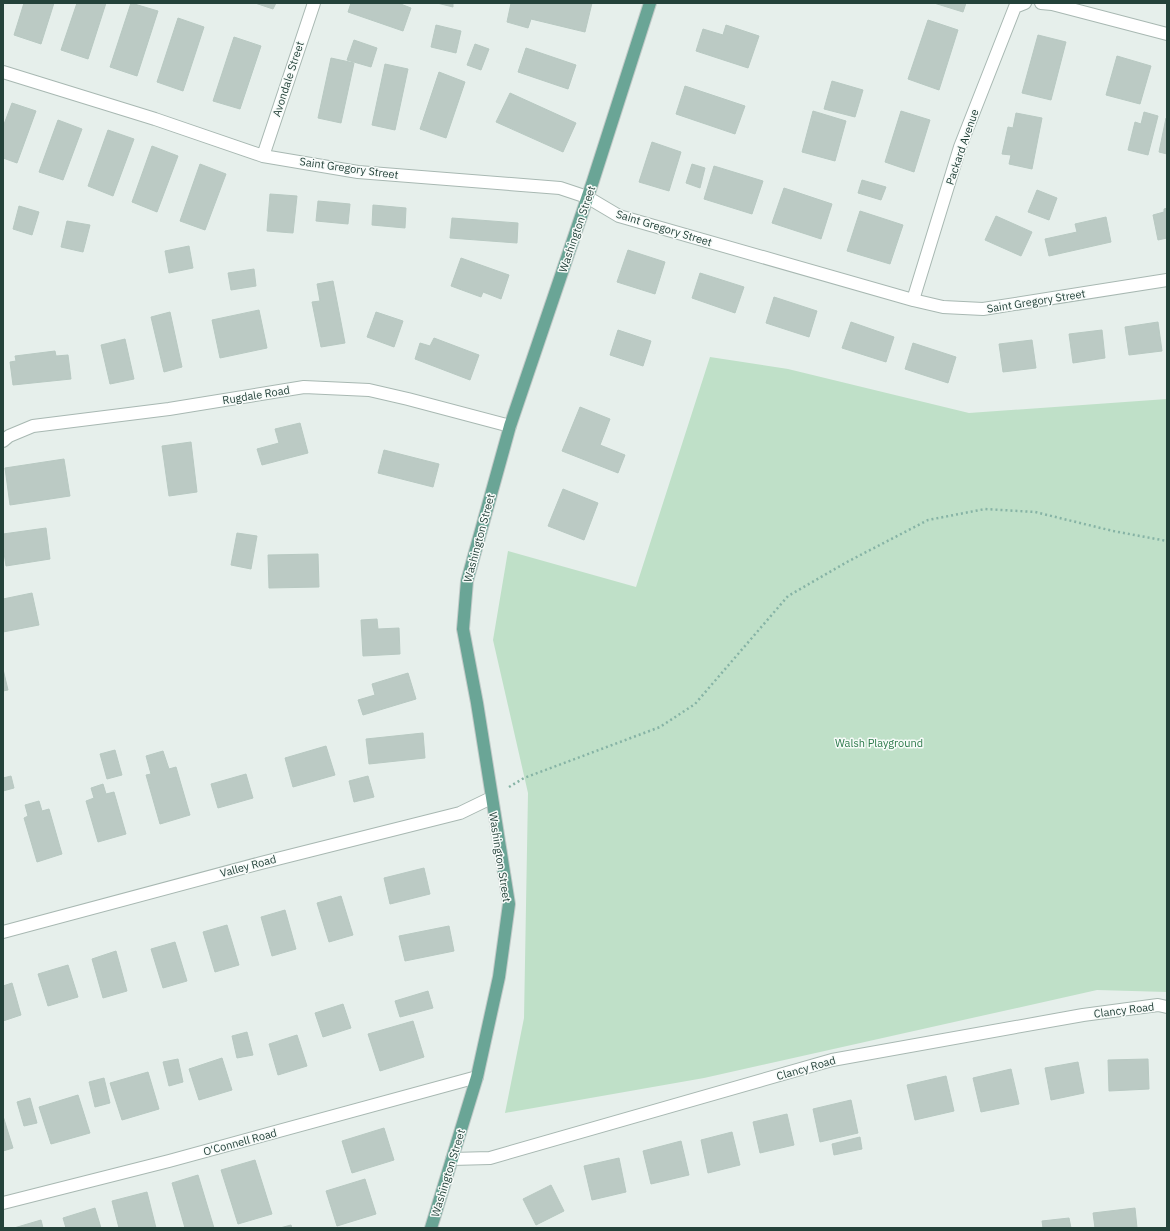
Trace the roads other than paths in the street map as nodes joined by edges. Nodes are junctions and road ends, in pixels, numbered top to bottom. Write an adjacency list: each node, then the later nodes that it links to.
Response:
1 (314, 3): 7 (street, Avondale Street)
2 (650, 3): 8 (main road, Washington Street)
3 (1026, 3): 10 (street, Packard Avenue)
4 (1041, 3): 5 (street)
5 (1167, 34)
6 (3, 72): 7 (street, Saint Gregory Street)
7 (263, 156): 8 (street, Saint Gregory Street)
8 (587, 198): 10 (street, Saint Gregory Street); 11 (main road, Washington Street)
9 (1167, 280): 10 (street, Saint Gregory Street)
10 (913, 300)
11 (510, 426): 12 (street, Rugdale Road); 13 (main road, Washington Street)
12 (3, 441)
13 (491, 798): 14 (street, Valley Road); 16 (main road, Washington Street)
14 (3, 932)
15 (1167, 1007): 17 (street, Clancy Road)
16 (477, 1077): 17 (main road, Washington Street); 18 (street, O'Connell Road)
17 (452, 1159): 19 (main road, Washington Street)
18 (3, 1203)
19 (431, 1228)

